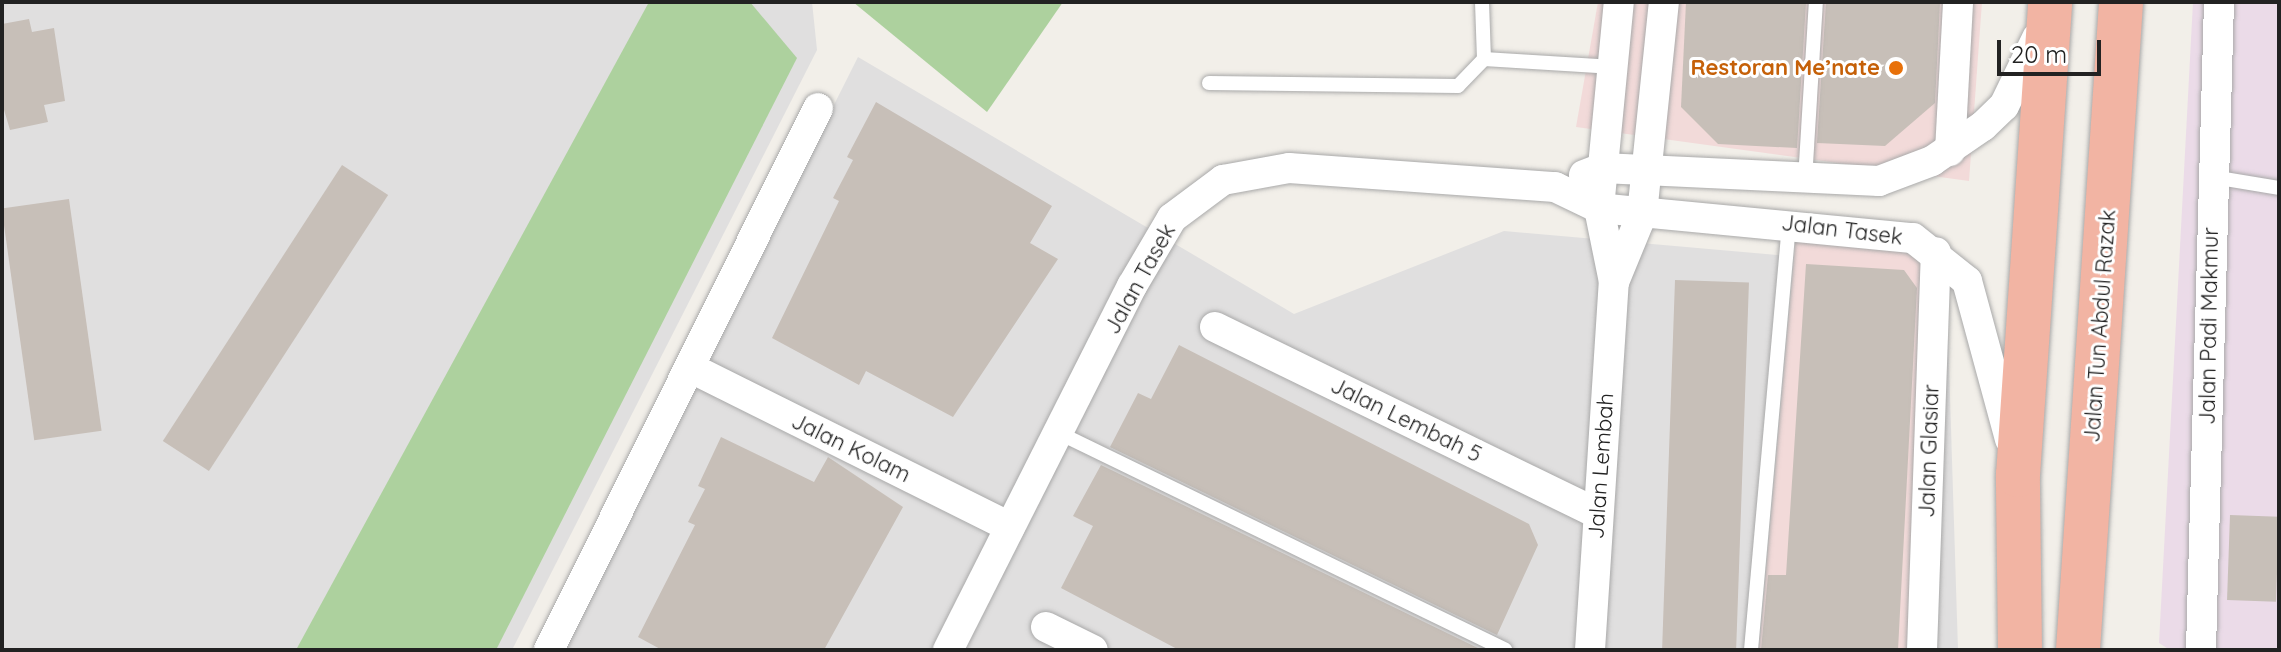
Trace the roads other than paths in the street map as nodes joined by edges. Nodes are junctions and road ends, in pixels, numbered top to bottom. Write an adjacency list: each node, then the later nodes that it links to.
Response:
1 (1482, 2): 9 (lane)
2 (1619, 2): 10 (street, Jalan Lembah)
3 (1664, 2): 15 (street, Jalan Lembah)
4 (1816, 2): 17 (lane)
5 (1958, 2): 13 (street)
6 (2049, 2): 13 (street, Jalan Tasek); 28 (highway)
7 (2121, 2): 40 (highway, Jalan Tun Abdul Razak)
8 (2219, 2): 16 (street, Jalan Padi Makmur)
9 (1484, 59): 10 (lane); 11 (lane)
10 (1615, 67): 14 (street, Jalan Lembah)
11 (1209, 83)
12 (818, 108): 26 (street)
13 (1950, 151): 17 (street, Jalan Tasek)
14 (1602, 168): 15 (street, Jalan Tasek); 18 (street, Jalan Tasek); 20 (street, Jalan Lembah)
15 (1647, 172): 17 (street, Jalan Tasek); 21 (street, Jalan Lembah)
16 (2212, 177): 19 (lane); 41 (street, Jalan Padi Makmur)
17 (1805, 180)
18 (1555, 187): 20 (street, Jalan Tasek); 27 (street, Jalan Tasek)
19 (2279, 188)
20 (1599, 208): 21 (street, Jalan Tasek); 24 (street, Jalan Lembah)
21 (1642, 214): 22 (street, Jalan Tasek); 24 (street, Jalan Lembah)
22 (1789, 222): 23 (street, Jalan Tasek); 37 (lane)
23 (1936, 252): 28 (street, Jalan Tasek); 38 (street, Jalan Glasiar)
24 (1614, 282): 29 (street, Jalan Lembah)
25 (1215, 327): 29 (street, Jalan Lembah 5)
26 (693, 369): 30 (street, Jalan Kolam); 32 (street)
27 (1059, 433): 30 (street, Jalan Tasek); 35 (lane)
28 (2018, 475): 39 (highway)
29 (1597, 513): 36 (street, Jalan Lembah)
30 (1010, 527): 33 (street, Jalan Tasek)
31 (1046, 627): 34 (street)
32 (549, 650)
33 (948, 650)
34 (1093, 650)
35 (1505, 650)
36 (1590, 650)
37 (1751, 650)
38 (1922, 650)
39 (2020, 650)
40 (2078, 650)
41 (2201, 650)

